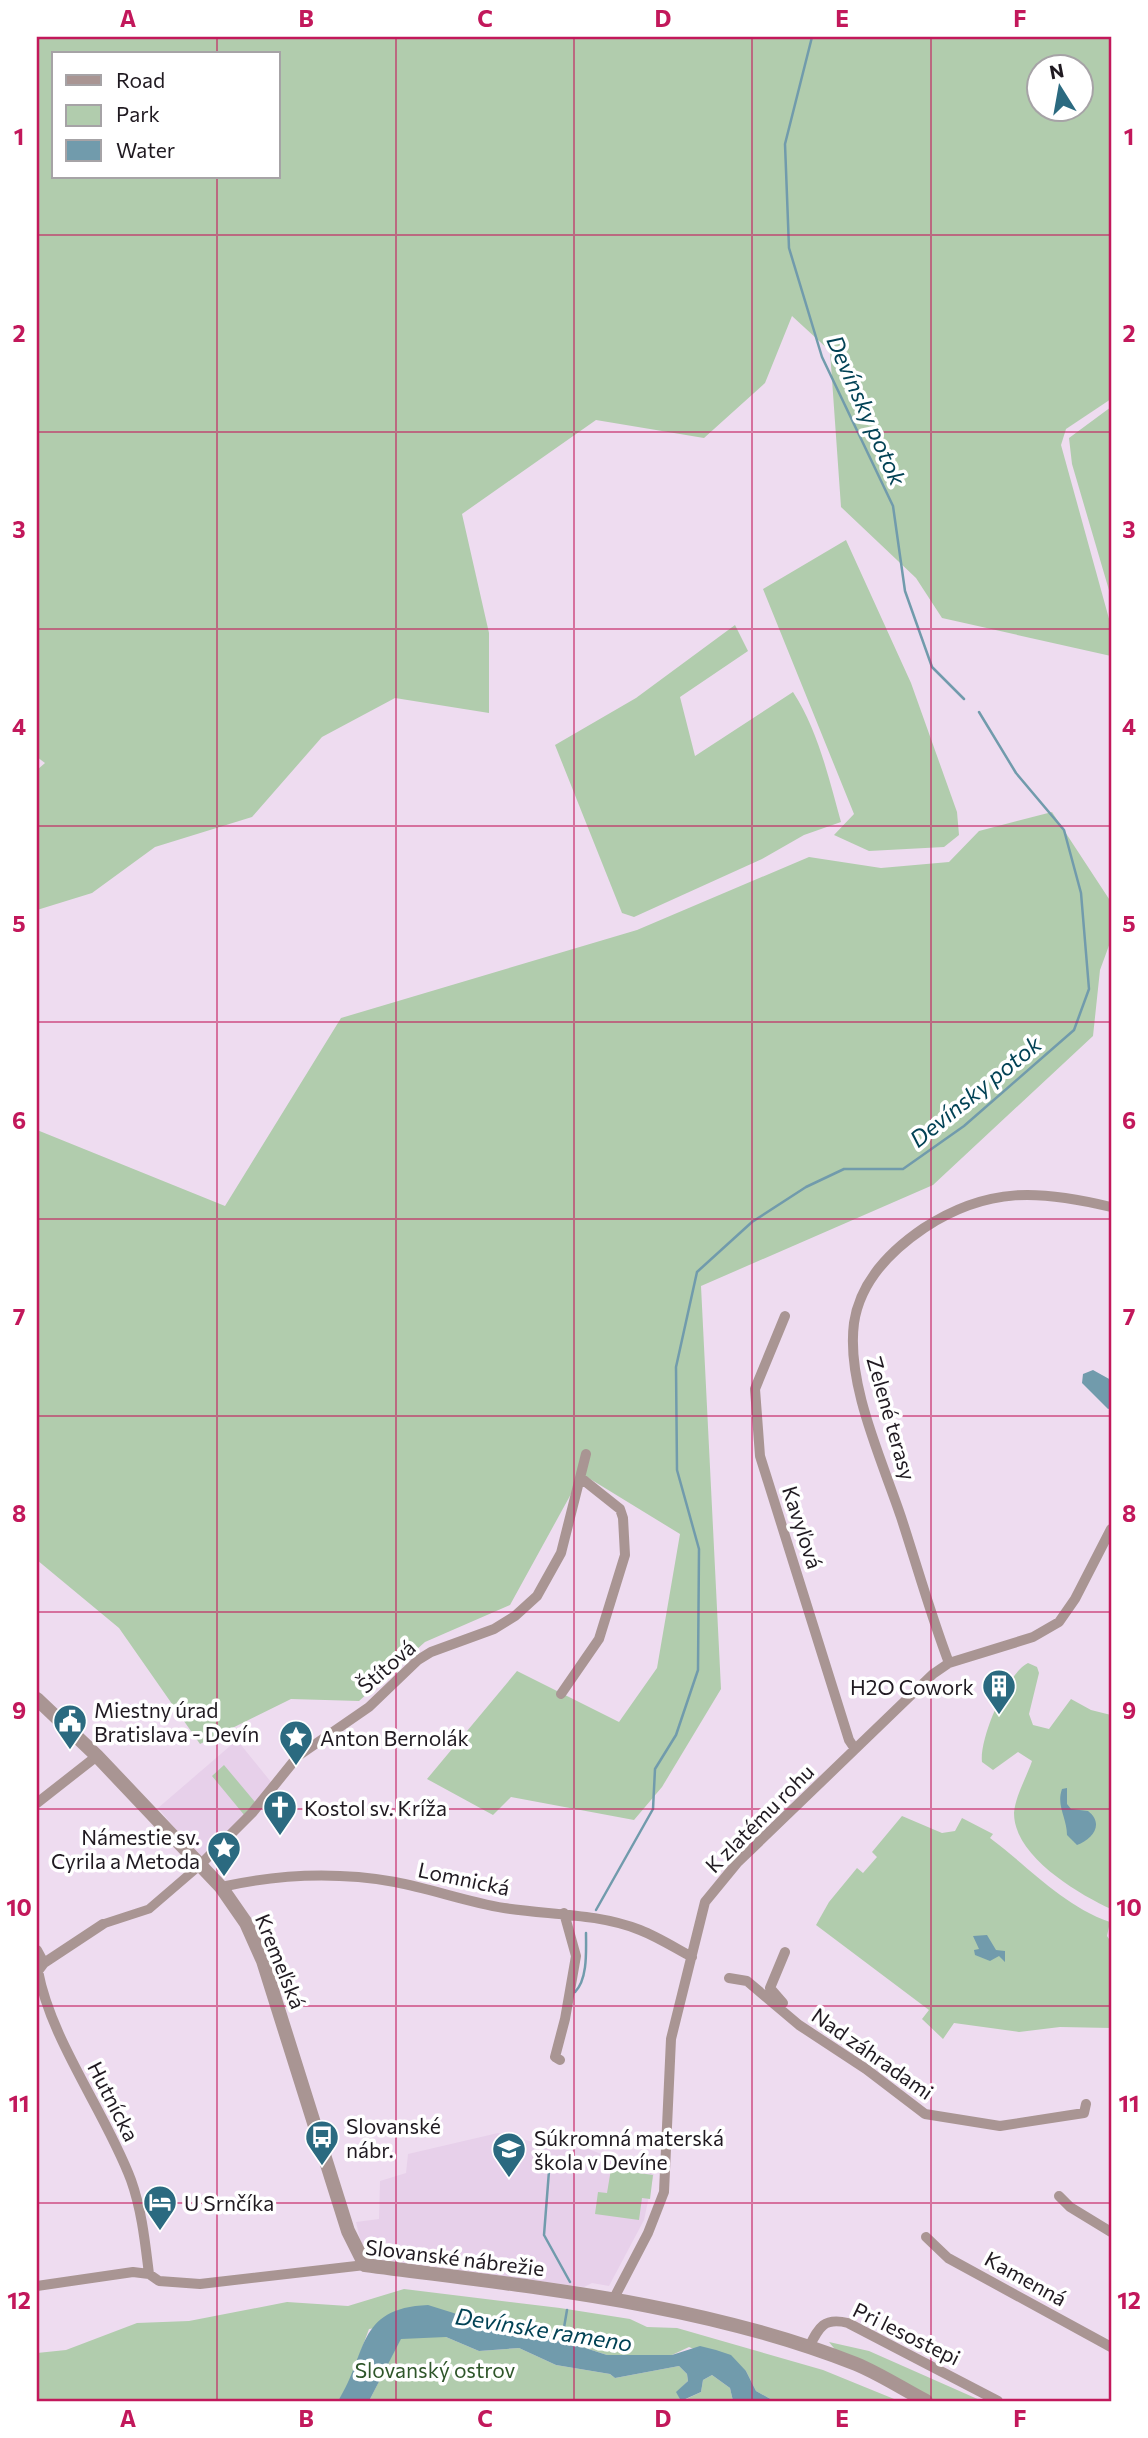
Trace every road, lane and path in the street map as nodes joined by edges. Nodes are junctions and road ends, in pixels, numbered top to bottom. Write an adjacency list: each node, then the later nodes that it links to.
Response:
1 (1111, 1207): 6 (street, Zelené terasy)
2 (785, 1316): 9 (street, Kavyľová)
3 (586, 1454): 4 (street, Štítová)
4 (581, 1478): 7 (street); 12 (street, Štítová)
5 (1111, 1529): 6 (street, K zlatému rohu)
6 (949, 1663): 9 (street, K zlatému rohu)
7 (561, 1694)
8 (37, 1699): 10 (street, Kremeľská)
9 (855, 1749): 18 (street, K zlatému rohu)
10 (97, 1756): 11 (street); 12 (street, Kremeľská)
11 (37, 1803)
12 (199, 1866): 13 (street, Kremeľská); 15 (street)
13 (221, 1887): 14 (street, Lomnická); 27 (street, Kremeľská)
14 (564, 1913): 18 (street, Lomnická); 22 (street)
15 (103, 1924): 19 (street)
16 (37, 1950): 19 (street, Hutnícka)
17 (785, 1952): 21 (street)
18 (692, 1957): 30 (street, K zlatému rohu)
19 (44, 1963): 28 (street, Hutnícka)
20 (729, 1978): 21 (street, Nad záhradami)
21 (799, 2025): 23 (street, Nad záhradami)
22 (560, 2060)
23 (1086, 2104)
24 (1059, 2196): 25 (street)
25 (1111, 2232)
26 (926, 2237): 31 (street, Kamenná)
27 (365, 2265): 28 (street, Slovanské nábrežie); 30 (street, Slovanské nábrežie)
28 (149, 2274): 29 (street, Slovanské nábrežie)
29 (37, 2286)
30 (614, 2300): 32 (street, Slovanské nábrežie)
31 (1111, 2347)
32 (816, 2350): 33 (street, Slovanské nábrežie); 34 (street, Pri lesostepi)
33 (926, 2401)
34 (998, 2401)

